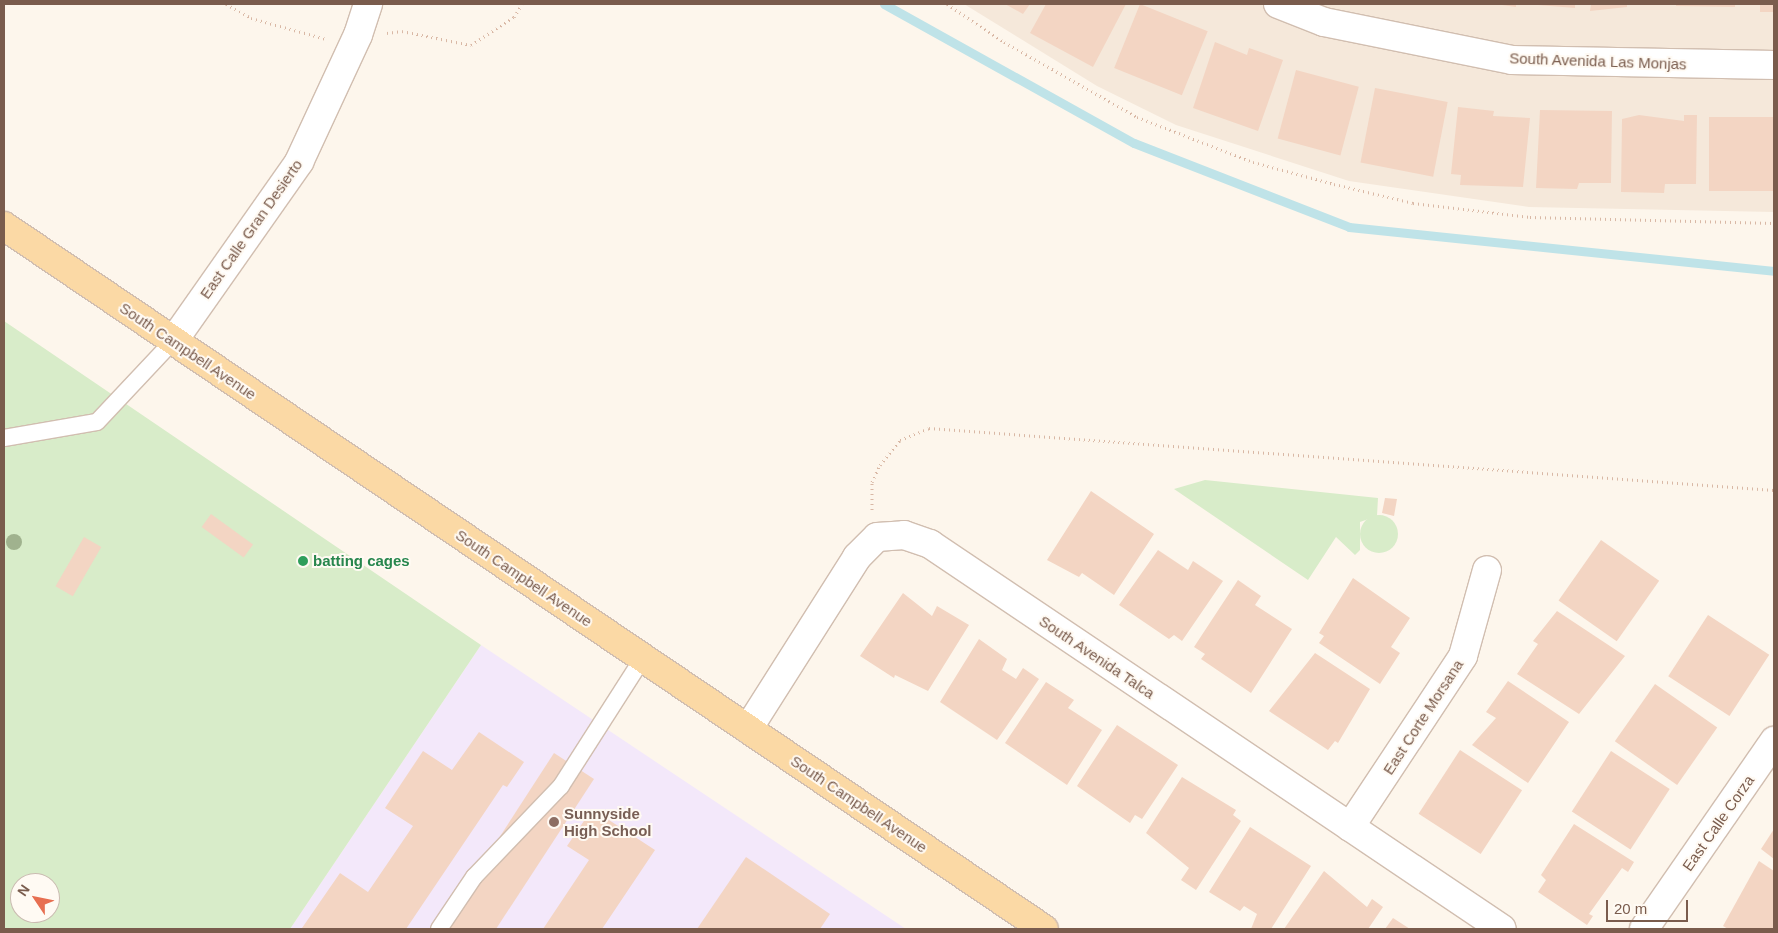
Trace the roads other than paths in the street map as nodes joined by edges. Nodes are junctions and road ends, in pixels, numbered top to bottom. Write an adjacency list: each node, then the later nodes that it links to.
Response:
1 (368, 4): 5 (street, East Calle Gran Desierto)
2 (1278, 4): 3 (street, South Avenida Las Monjas)
3 (1774, 65)
4 (4, 226): 5 (main road, South Campbell Avenue)
5 (174, 340): 6 (lane); 8 (main road, South Campbell Avenue)
6 (4, 438)
7 (1487, 570): 11 (street, East Corte Morsana)
8 (643, 658): 9 (main road, South Campbell Avenue); 12 (lane)
9 (748, 729): 11 (street, South Avenida Talca); 13 (main road, South Campbell Avenue)
10 (1774, 741): 15 (street, East Calle Corza)
11 (1350, 827): 14 (street, South Avenida Talca)
12 (439, 929)
13 (1044, 929)
14 (1502, 929)
15 (1644, 929)

